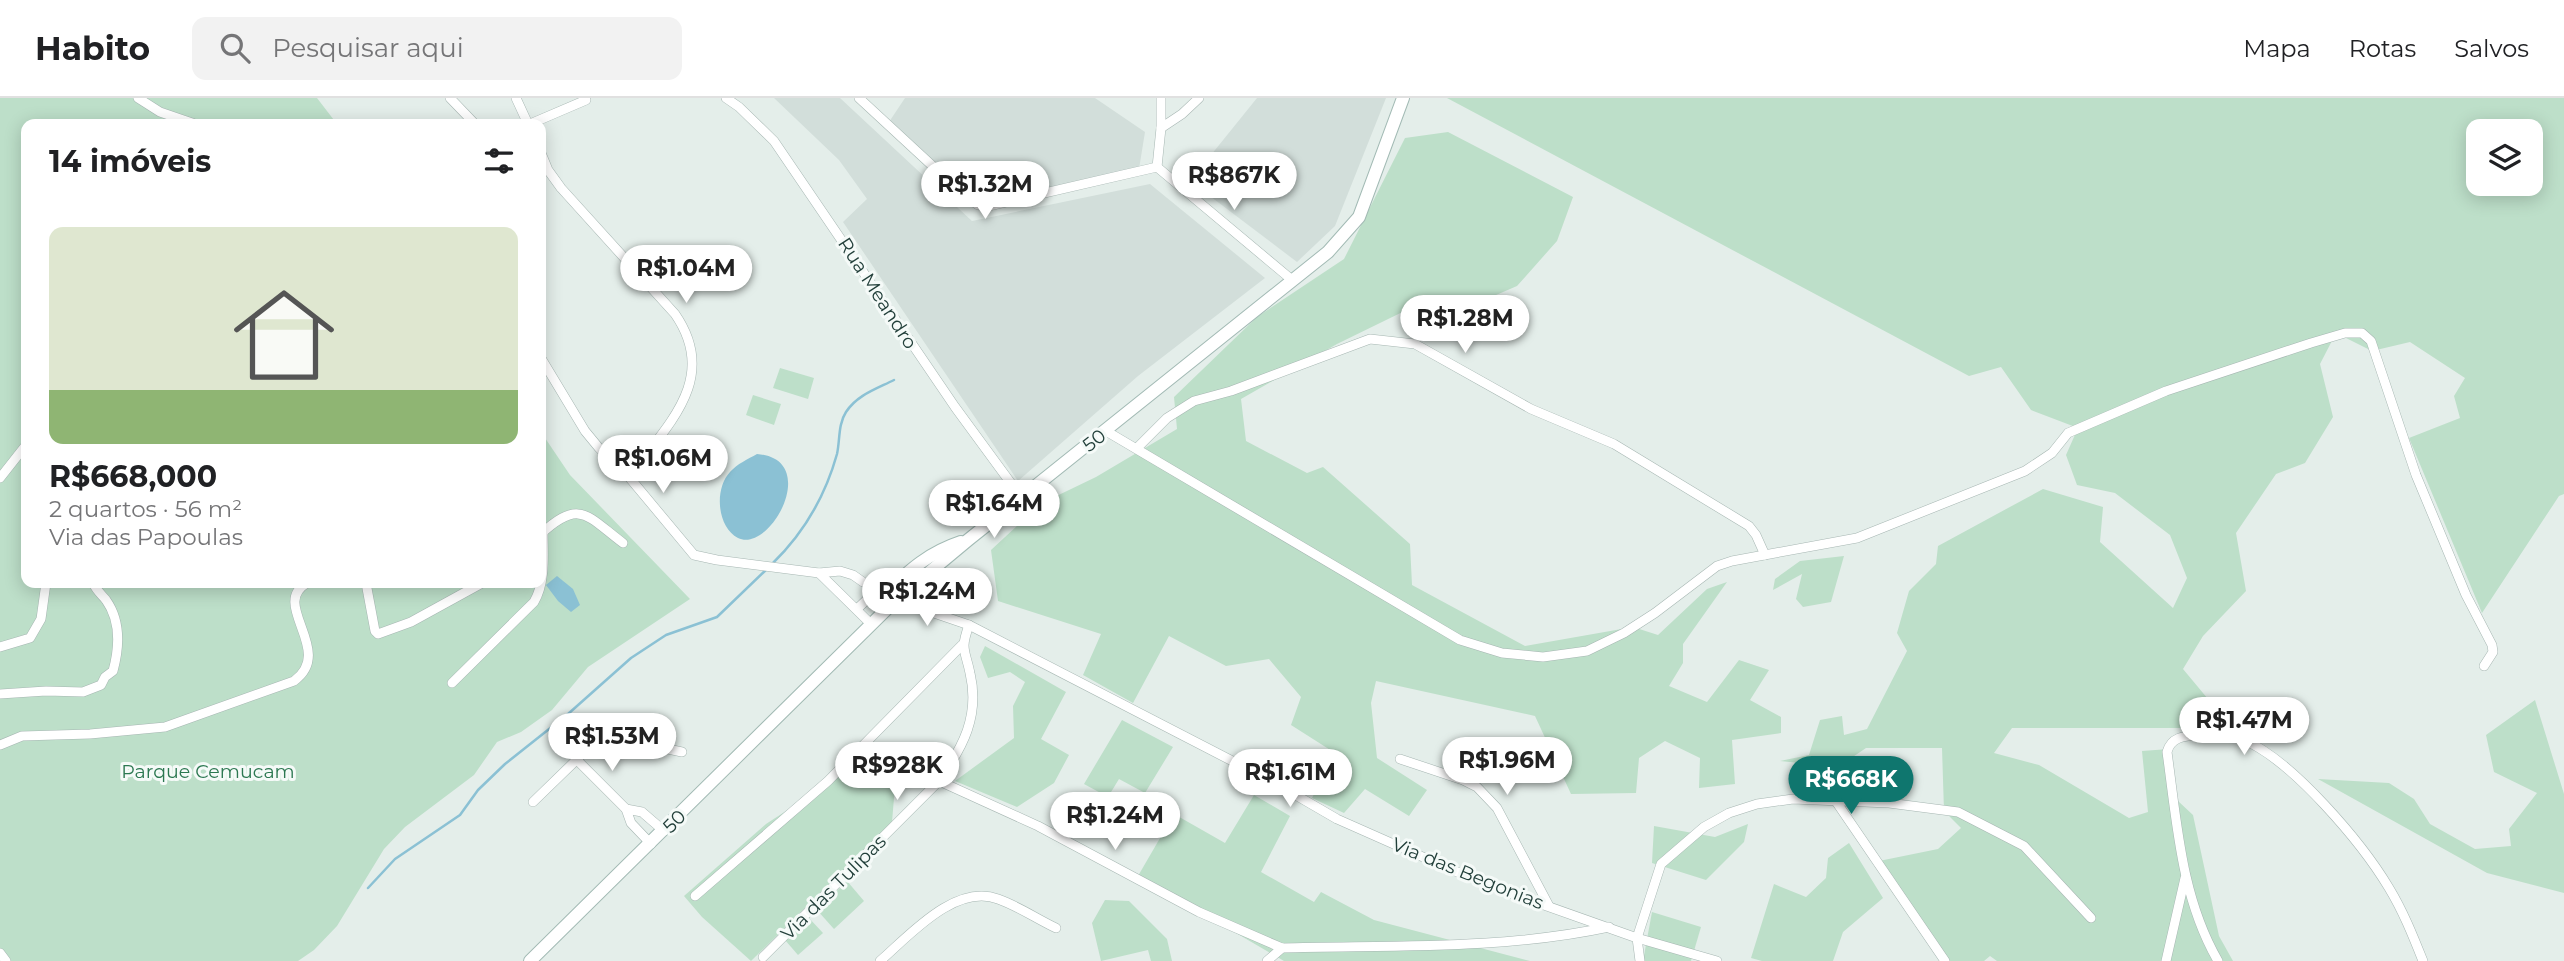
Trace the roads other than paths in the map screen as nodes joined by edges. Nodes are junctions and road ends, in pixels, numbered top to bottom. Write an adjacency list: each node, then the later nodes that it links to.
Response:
1 (138, 98): 10 (street)
2 (450, 98): 11 (street)
3 (516, 98): 12 (street)
4 (726, 98): 24 (street, Rua Meandro)
5 (859, 98): 16 (street)
6 (1161, 98): 14 (street)
7 (1199, 98): 14 (street)
8 (1403, 98): 17 (main road, 50)
9 (586, 100): 13 (street)
10 (180, 119)
11 (470, 119)
12 (526, 119)
13 (541, 119)
14 (1161, 128): 16 (street)
15 (546, 165): 22 (street)
16 (1157, 167): 17 (street)
17 (1292, 280): 19 (main road, 50)
18 (546, 366): 22 (street)
19 (1106, 431): 20 (street); 24 (main road, 50)
20 (1137, 449): 27 (street); 27 (street)
21 (21, 451): 23 (street)
22 (629, 477): 28 (street)
23 (0, 478)
24 (1021, 497): 36 (main road, 50)
25 (546, 530): 26 (street)
26 (623, 543)
27 (1765, 555): 42 (street)
28 (820, 573): 29 (street); 37 (street)
29 (863, 582)
30 (45, 588): 41 (street)
31 (96, 588): 44 (street)
32 (300, 588): 45 (street)
33 (367, 588): 34 (street)
34 (473, 588)
35 (540, 588): 43 (street)
36 (882, 597): 37 (street); 38 (main road, 50); 39 (street)
37 (857, 609): 38 (street)
38 (871, 624): 53 (main road, 50)
39 (969, 625): 40 (street); 57 (street, Via das Begonias)
40 (962, 645): 49 (street, Via das Tulipas); 56 (street)
41 (0, 647)
42 (2484, 666)
43 (452, 683)
44 (0, 694)
45 (0, 745)
46 (682, 752): 47 (street)
47 (576, 759): 51 (street); 52 (street)
48 (1400, 759): 57 (street)
49 (939, 781): 62 (street); 64 (street, Via das Tulipas)
50 (1835, 800): 58 (street); 61 (street); 71 (street)
51 (533, 802)
52 (626, 809): 53 (street); 54 (street)
53 (664, 831): 54 (main road, 50)
54 (651, 844): 66 (main road, 50)
55 (2185, 878): 72 (street); 73 (street); 74 (street)
56 (695, 896)
57 (1549, 906): 59 (street, Via das Begonias)
58 (2091, 918)
59 (1609, 927): 61 (street, Via das Begonias); 62 (street)
60 (1056, 928): 67 (street)
61 (1637, 938): 69 (street); 70 (street, Via das Begonias)
62 (1282, 948): 68 (street)
63 (0, 953): 65 (street)
64 (763, 957)
65 (6, 961)
66 (530, 961)
67 (880, 961)
68 (1267, 961)
69 (1640, 961)
70 (1717, 961)
71 (1945, 961)
72 (2166, 961)
73 (2218, 961)
74 (2423, 961)

